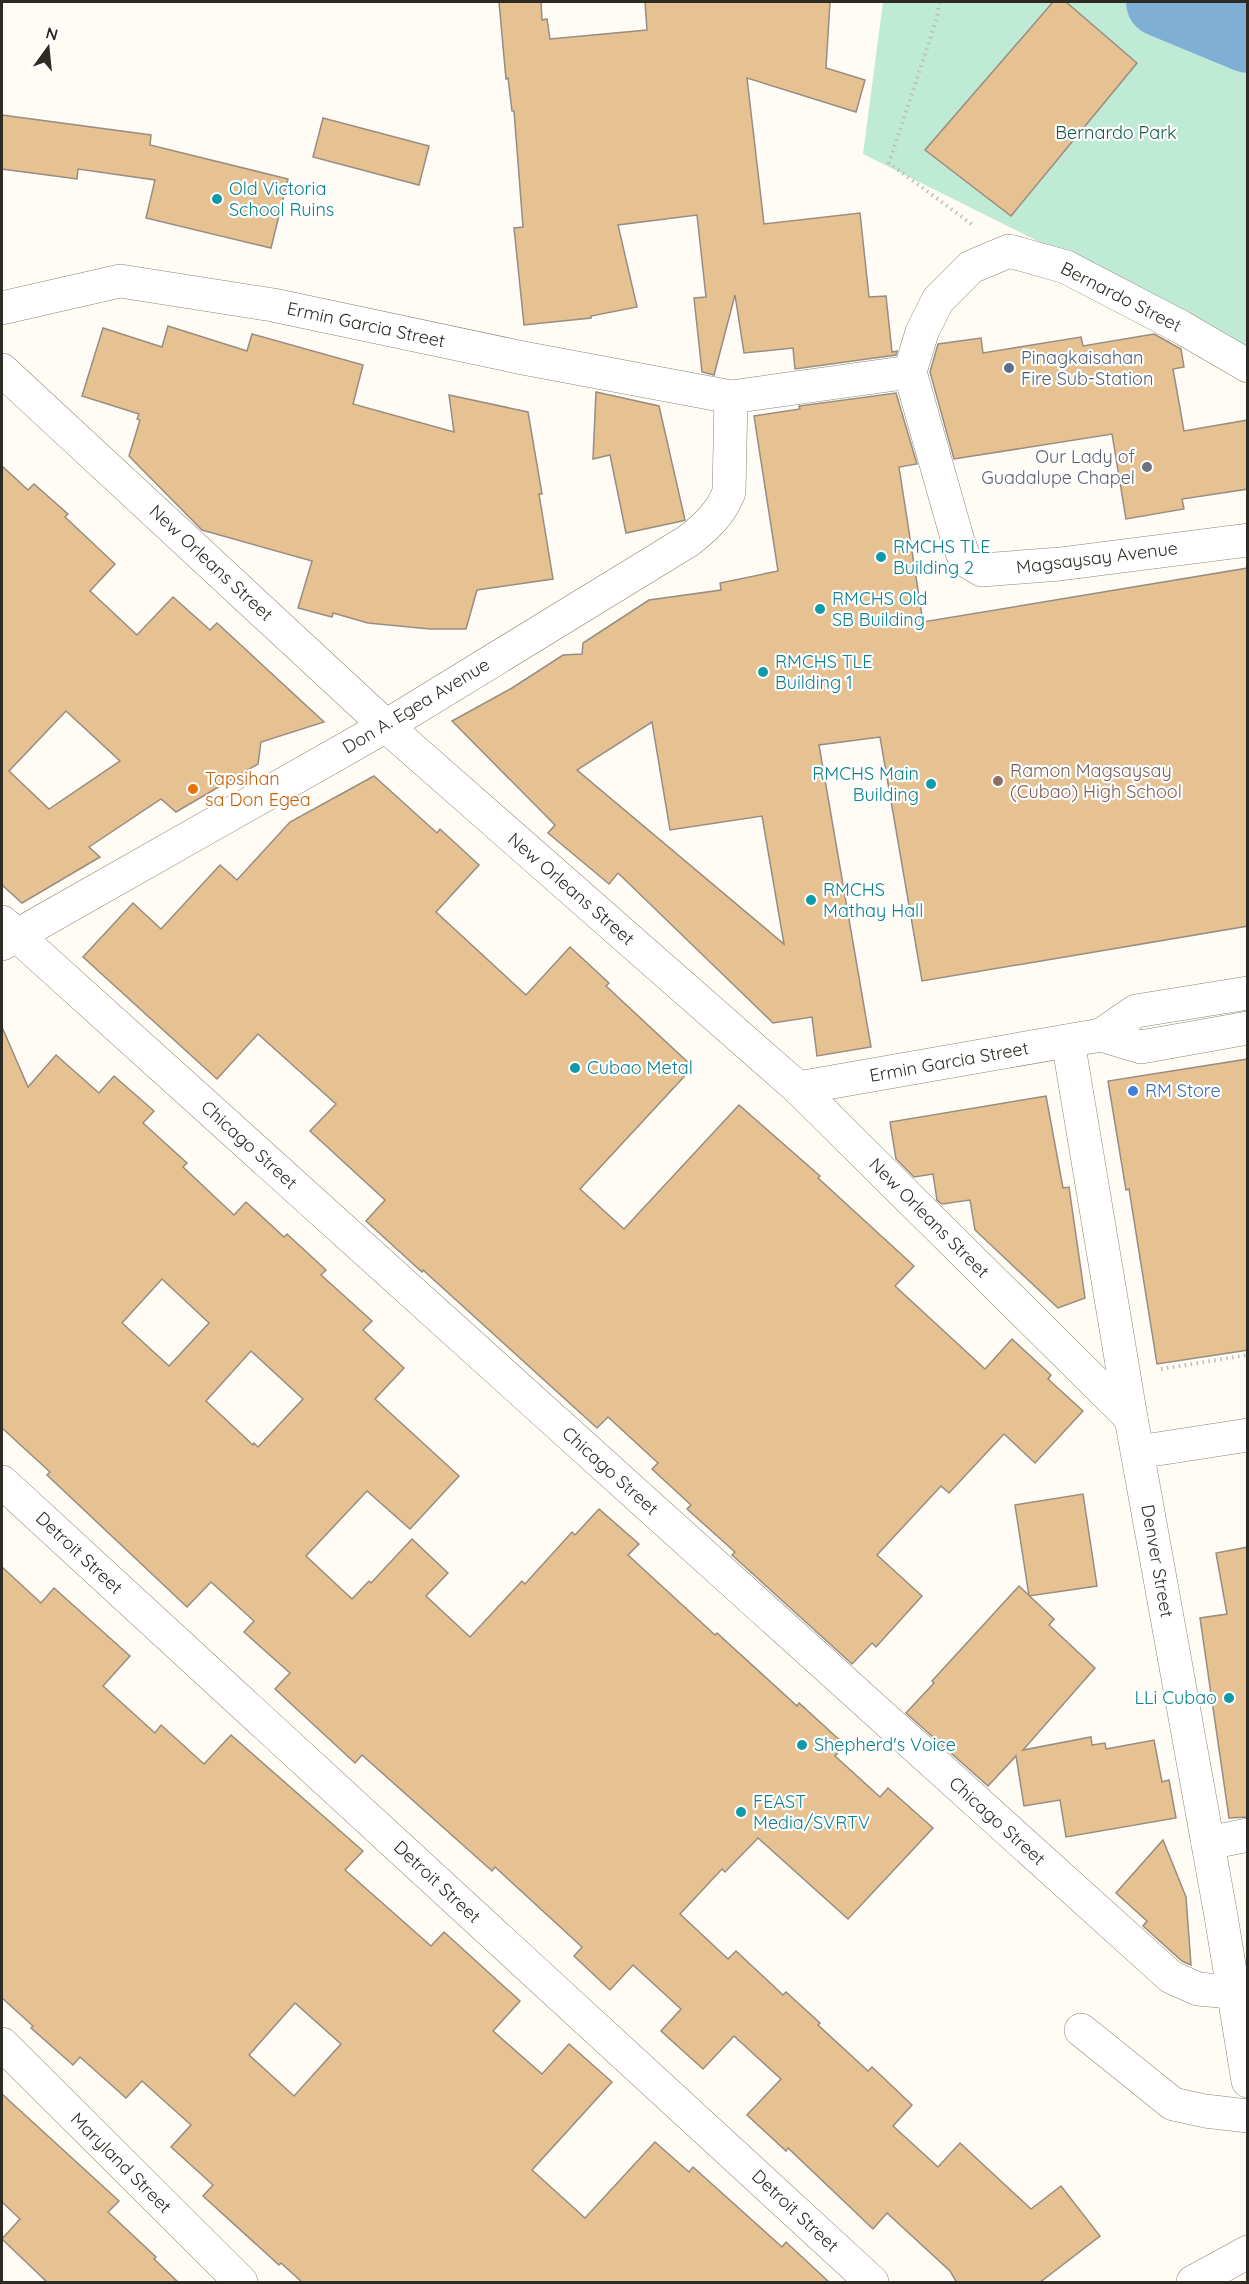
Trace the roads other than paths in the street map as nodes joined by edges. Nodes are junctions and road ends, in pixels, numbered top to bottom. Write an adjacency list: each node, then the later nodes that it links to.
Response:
1 (2, 308): 5 (street, Ermin Garcia Street)
2 (1248, 366): 4 (street, Bernardo Street)
3 (2, 370): 7 (street, New Orleans Street)
4 (910, 372): 5 (street); 6 (street, Magsaysay Avenue)
5 (731, 397): 7 (street, Don A. Egea Avenue)
6 (1248, 540)
7 (386, 726): 8 (street, Don A. Egea Avenue); 13 (street, New Orleans Street)
8 (6, 934): 21 (street, Chicago Street)
9 (1248, 993): 11 (street, Ermin Garcia Street)
10 (1248, 1028): 11 (street, Ermin Garcia Street)
11 (1101, 1035): 12 (street, Ermin Garcia Street)
12 (1068, 1041): 13 (street, Ermin Garcia Street); 14 (street, Denver Street)
13 (798, 1088): 14 (street, New Orleans Street)
14 (1131, 1418): 16 (street, Denver Street)
15 (1248, 1435): 16 (street)
16 (1138, 1452): 19 (street, Denver Street)
17 (2, 1482): 28 (street, Detroit Street)
18 (1248, 1835): 19 (street)
19 (1208, 1843): 20 (street, Denver Street)
20 (1234, 1914): 21 (street, Denver Street)
21 (1232, 1992): 24 (street, Denver Street)
22 (1081, 2030): 25 (street)
23 (2, 2044): 27 (street, Maryland Street)
24 (1248, 2081)
25 (1248, 2116)
26 (1248, 2252): 29 (street)
27 (241, 2283)
28 (872, 2283)
29 (1193, 2283)

